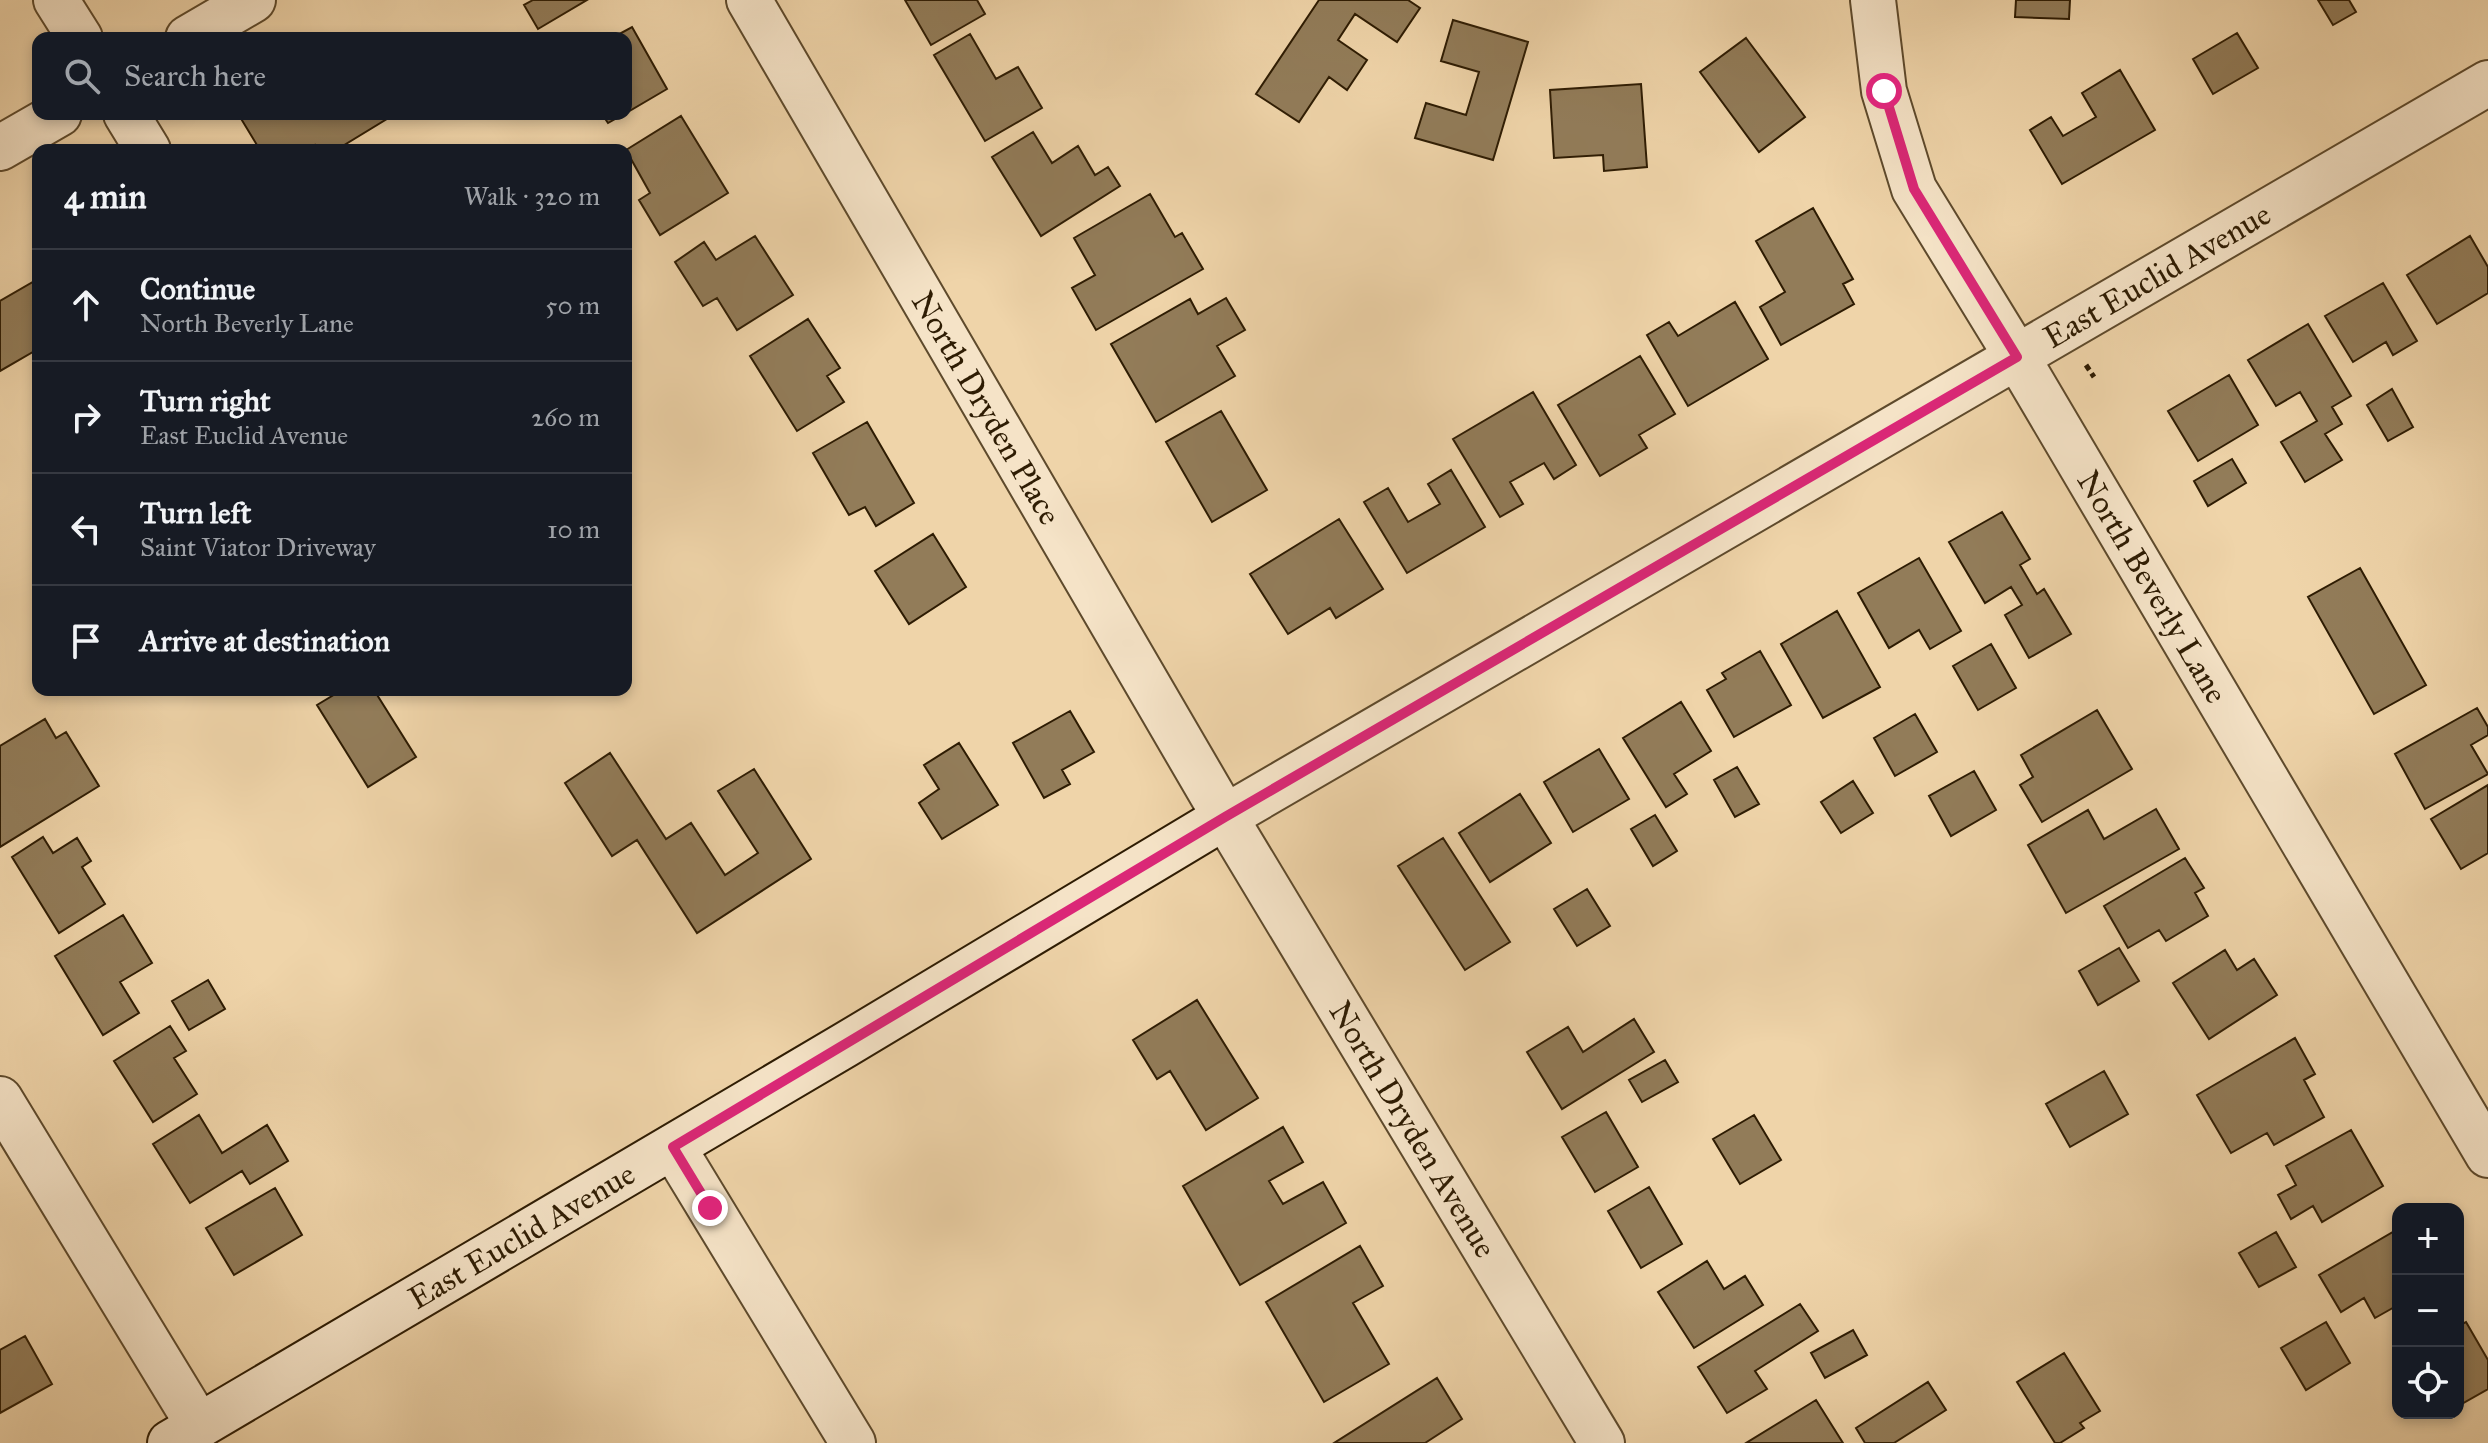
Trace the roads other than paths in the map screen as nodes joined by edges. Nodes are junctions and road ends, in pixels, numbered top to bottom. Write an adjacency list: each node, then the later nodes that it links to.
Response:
1 (56, 0): 5 (street)
2 (253, 0): 6 (street)
3 (749, 0): 13 (street, North Dryden Place)
4 (1873, 0): 12 (street, North Beverly Lane)
5 (76, 32)
6 (198, 32)
7 (2488, 83): 12 (street, East Euclid Avenue)
8 (49, 120): 11 (street)
9 (130, 120): 10 (street)
10 (144, 144)
11 (0, 148)
12 (2017, 357): 13 (street, East Euclid Avenue); 16 (street, North Beverly Lane)
13 (1225, 817): 15 (street, East Euclid Avenue); 19 (street, North Dryden Avenue)
14 (0, 1099): 17 (street)
15 (673, 1147): 17 (street, East Euclid Avenue); 18 (street)
16 (2488, 1155)
17 (184, 1435)
18 (853, 1443)
19 (1602, 1443)

